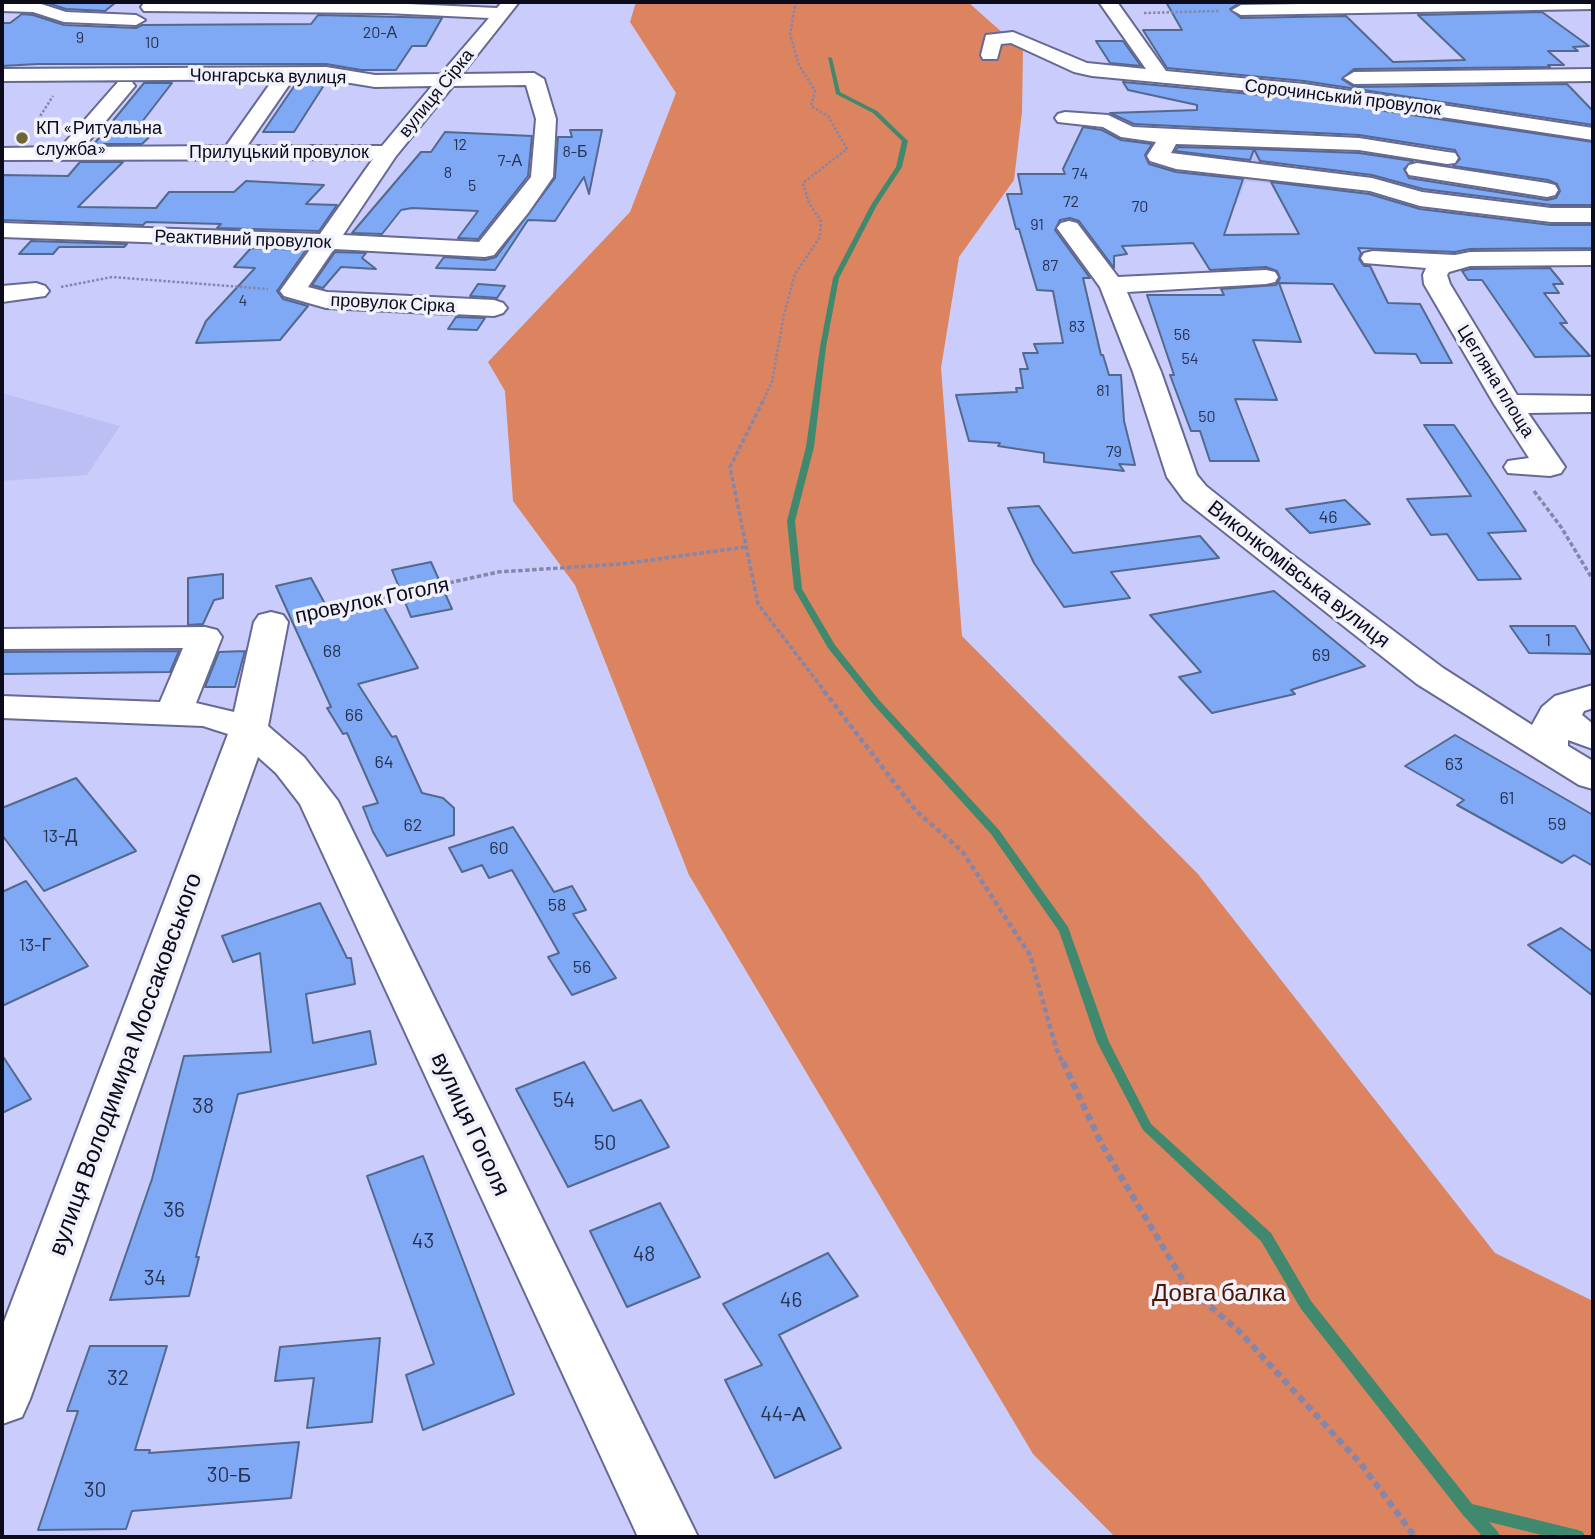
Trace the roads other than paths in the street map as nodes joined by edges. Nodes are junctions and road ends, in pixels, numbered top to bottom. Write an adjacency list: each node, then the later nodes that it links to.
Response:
1 (1593, 4): 6 (street)
2 (2, 6): 5 (street)
3 (506, 7): 5 (street); 14 (street, вулиця Сірка)
4 (1113, 8): 13 (street)
5 (147, 10): 7 (street)
6 (1241, 10)
7 (117, 38)
8 (990, 55): 13 (street, Сорочинський провулок)
9 (97, 57): 11 (street)
10 (2, 75): 11 (street, Чонгарська вулиця)
11 (78, 75): 14 (street, Чонгарська вулиця)
12 (1593, 75): 17 (street)
13 (1160, 76): 17 (street, Сорочинський провулок)
14 (446, 81): 21 (street, вулиця Сірка); 34 (street, Чонгарська вулиця)
15 (279, 85): 24 (street)
16 (125, 86): 23 (street)
17 (1304, 90): 19 (street, Сорочинський провулок)
18 (1065, 118): 20 (street)
19 (1593, 134)
20 (1167, 140): 26 (street); 28 (street)
21 (388, 152): 24 (street, Прилуцький провулок); 33 (street, вулиця Сірка)
22 (28, 153): 23 (street, Прилуцький провулок); 25 (street, Прилуцький провулок); 27 (street)
23 (68, 153): 24 (street, Прилуцький провулок)
24 (232, 153)
25 (2, 154)
26 (1435, 173): 28 (street); 29 (street)
27 (2, 176)
28 (1420, 199): 30 (street)
29 (1593, 203)
30 (1593, 215)
31 (1069, 228): 39 (street, Виконкомівська вулиця)
32 (2, 230): 33 (street, Реактивний провулок)
33 (327, 242): 34 (street, Реактивний провулок); 41 (street, вулиця Сірка)
34 (485, 250)
35 (1373, 258): 37 (street)
36 (1593, 258): 37 (street)
37 (1446, 265): 44 (street, Цегляна площа)
38 (1266, 277): 39 (street)
39 (1112, 285): 54 (street, Виконкомівська вулиця)
40 (36, 291): 42 (street)
41 (293, 291): 43 (street, провулок Сірка)
42 (2, 294)
43 (494, 308)
44 (1508, 404): 45 (street); 46 (street, Цегляна площа)
45 (1593, 404)
46 (1519, 467)
47 (271, 622): 52 (street, провулок Гоголя)
48 (2, 639): 51 (street)
49 (1580, 700): 53 (street); 54 (street)
50 (4, 710): 51 (street)
51 (173, 713): 52 (street)
52 (249, 730): 57 (street, вулиця Володимира Моссаковського); 58 (street, вулиця Гоголя)
53 (1593, 740): 55 (street)
54 (1549, 749): 56 (street, Виконкомівська вулиця)
55 (1593, 771)
56 (1593, 777)
57 (2, 1399)
58 (668, 1537)

